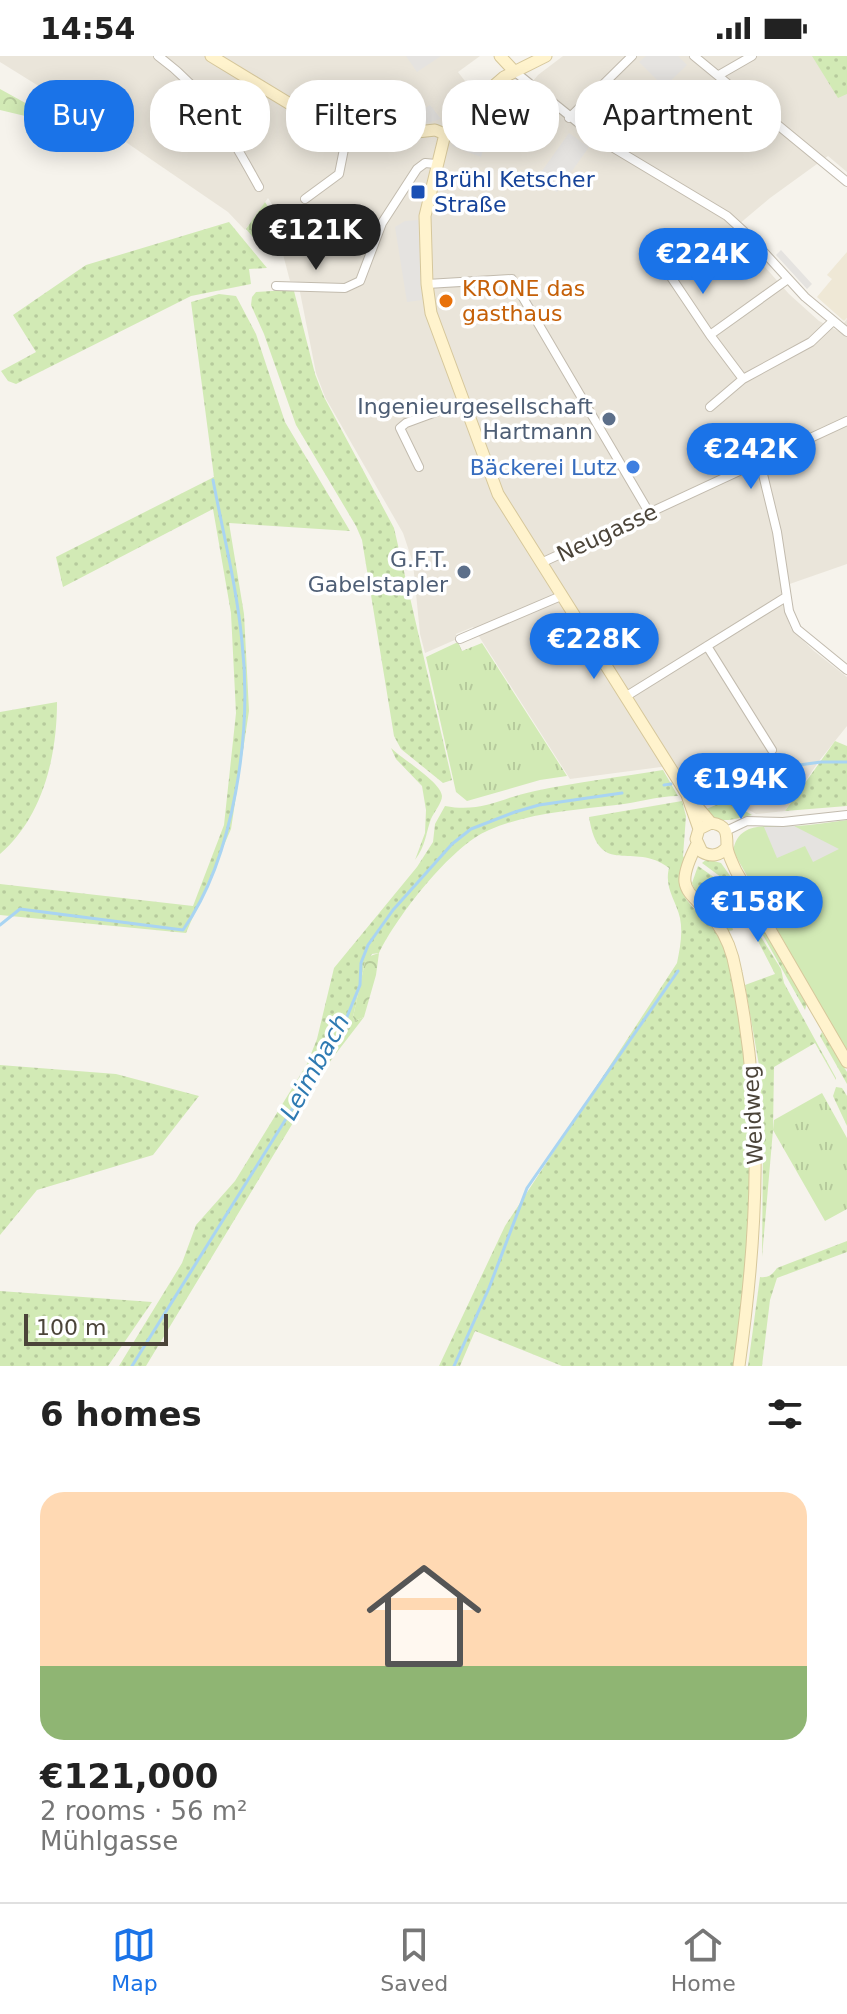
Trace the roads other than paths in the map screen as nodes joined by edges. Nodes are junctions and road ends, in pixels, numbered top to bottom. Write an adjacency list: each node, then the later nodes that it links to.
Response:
1 (158, 56): 9 (street)
2 (181, 56): 9 (street)
3 (211, 56): 13 (main road)
4 (500, 56): 10 (main road)
5 (546, 56): 10 (main road)
6 (632, 56): 14 (street)
7 (694, 56): 11 (street)
8 (752, 56): 11 (street)
9 (174, 67): 19 (street)
10 (514, 71): 12 (main road); 14 (street)
11 (719, 75): 18 (street)
12 (503, 80)
13 (286, 102)
14 (569, 118): 22 (street)
15 (442, 144): 17 (main road)
16 (343, 152): 20 (street)
17 (436, 164): 23 (main road); 24 (street)
18 (847, 182)
19 (259, 187)
20 (305, 199)
21 (669, 274): 27 (street)
22 (788, 279): 25 (street); 27 (street)
23 (427, 284): 29 (main road); 34 (street)
24 (276, 286)
25 (833, 321): 26 (street); 28 (street)
26 (847, 332)
27 (710, 335): 28 (street)
28 (743, 379): 30 (street)
29 (463, 402): 33 (street); 35 (main road)
30 (710, 407)
31 (847, 421): 32 (street, Neugasse)
32 (760, 462): 34 (street, Neugasse); 37 (street)
33 (419, 467)
34 (650, 514): 35 (street, Neugasse)
35 (541, 563): 36 (main road)
36 (561, 596): 38 (street); 41 (main road)
37 (786, 597): 39 (street); 40 (street)
38 (460, 639)
39 (707, 646): 41 (street); 42 (street)
40 (847, 670)
41 (625, 697): 43 (main road)
42 (772, 750)
43 (682, 787): 45 (main road); 46 (main road)
44 (847, 815): 47 (street)
45 (711, 823): 46 (main road); 47 (main road)
46 (699, 829): 48 (main road)
47 (726, 831): 49 (main road)
48 (697, 844): 49 (main road); 50 (main road)
49 (717, 852): 50 (main road); 51 (main road)
50 (686, 879): 52 (main road, Weidweg)
51 (847, 1062)
52 (739, 1366)

